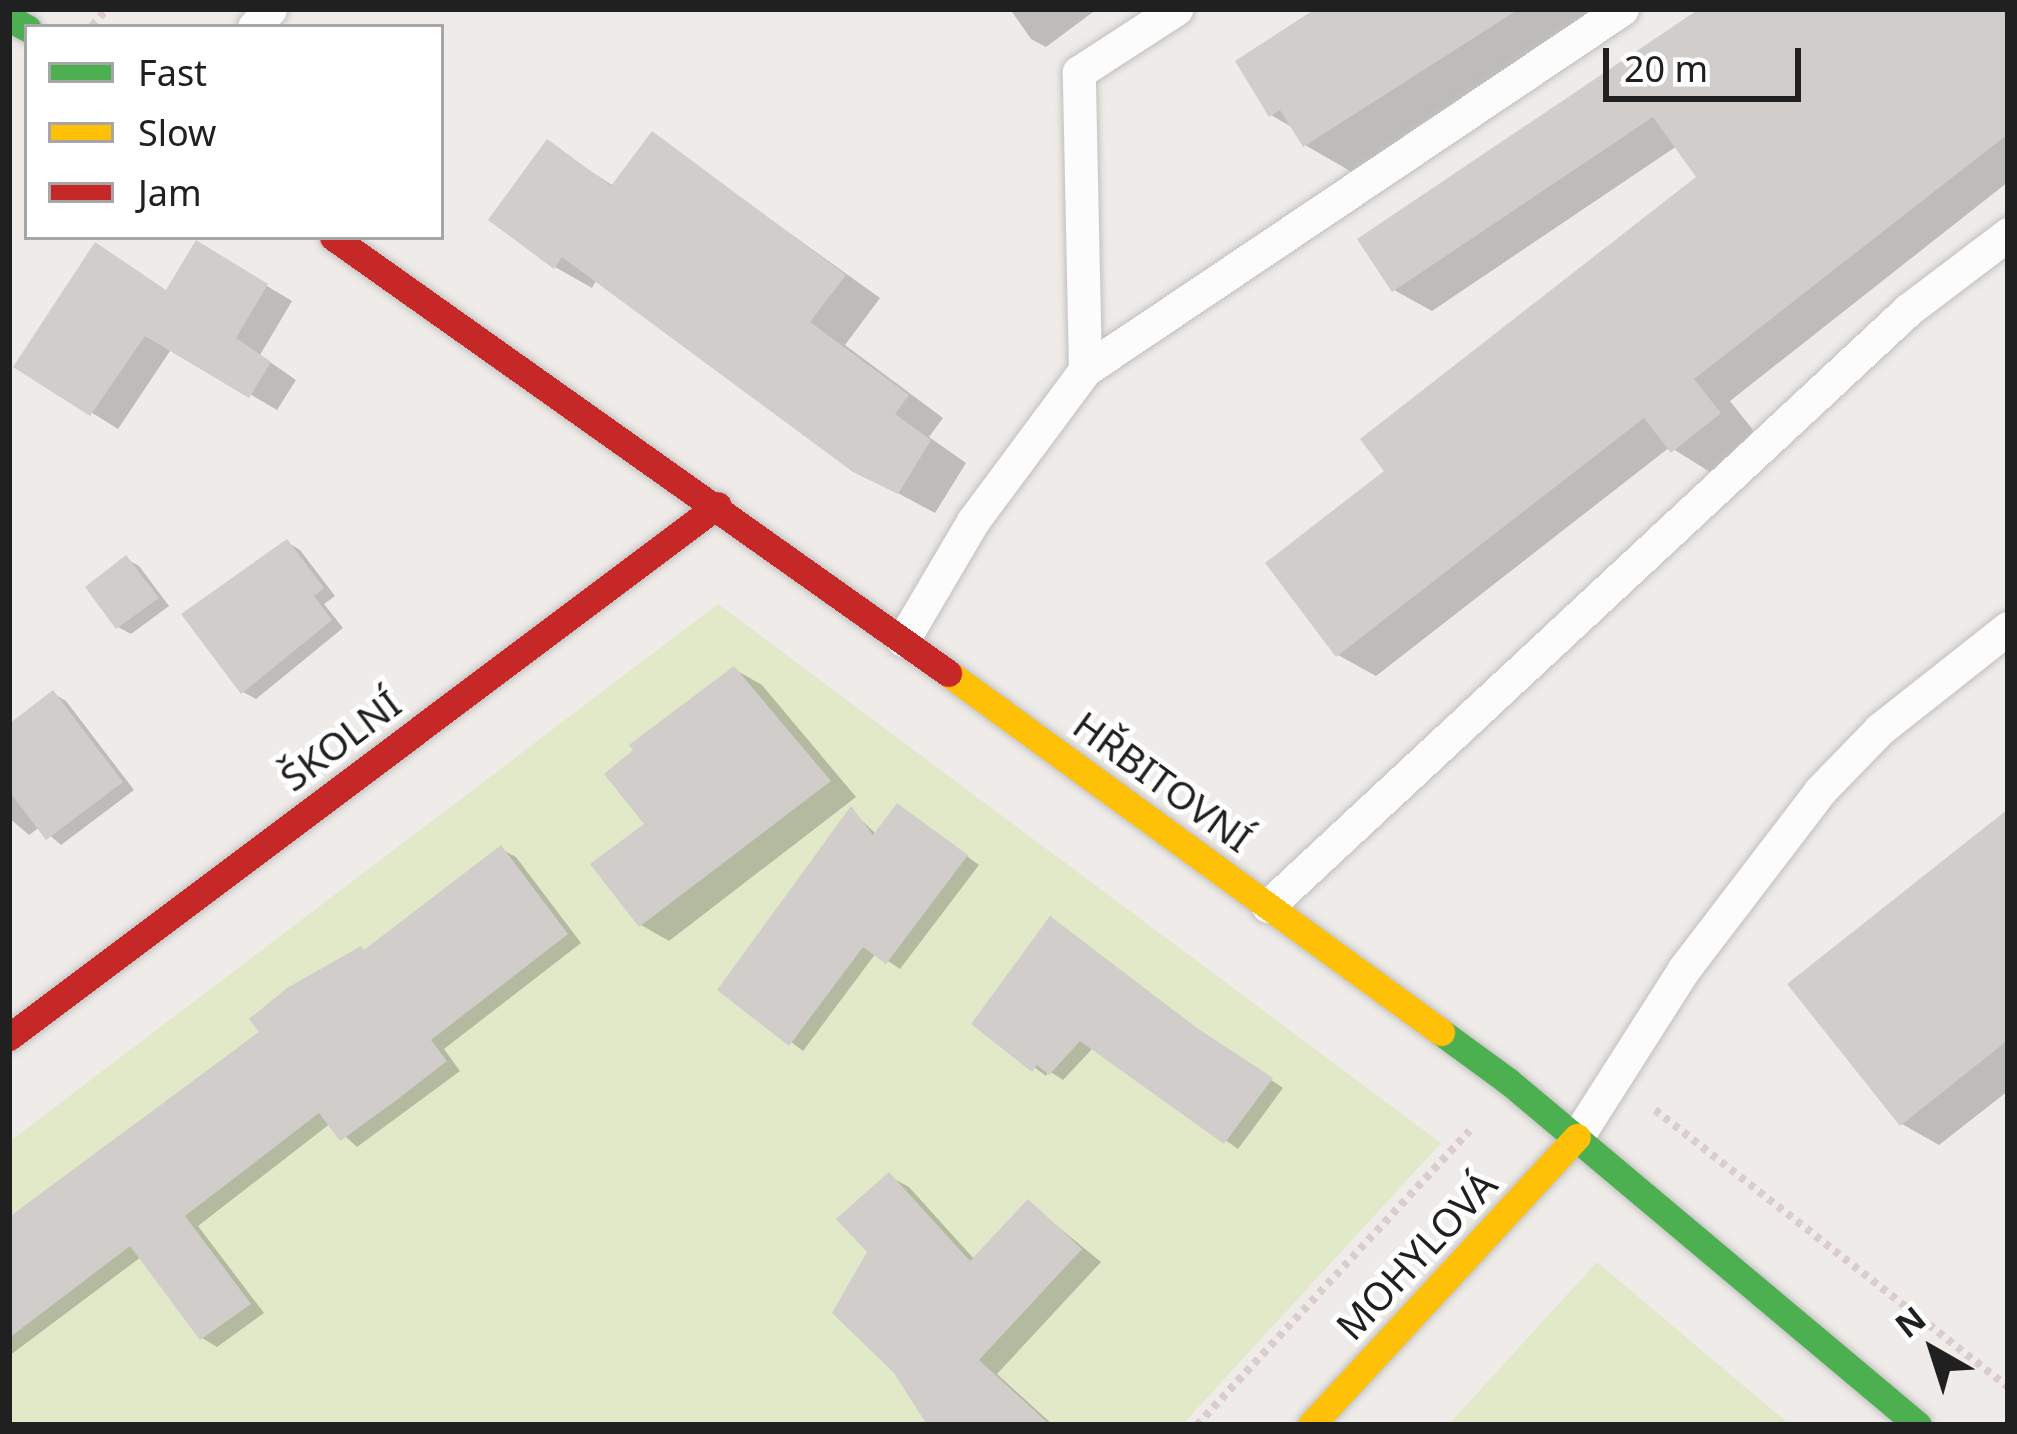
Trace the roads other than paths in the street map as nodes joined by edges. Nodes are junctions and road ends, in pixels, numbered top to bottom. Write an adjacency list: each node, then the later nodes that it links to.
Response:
1 (18, 9): 4 (lane)
2 (1176, 9): 7 (lane)
3 (1622, 9): 7 (lane)
4 (10, 18)
5 (2008, 234): 11 (lane)
6 (337, 240): 8 (street, HŘBITOVNÍ)
7 (1085, 370): 10 (lane)
8 (718, 505): 10 (street, HŘBITOVNÍ); 12 (street, ŠKOLNÍ)
9 (2008, 628): 13 (lane)
10 (903, 640): 11 (street, HŘBITOVNÍ)
11 (1268, 906): 13 (street, HŘBITOVNÍ)
12 (9, 1037)
13 (1577, 1137): 14 (street, MOHYLOVÁ); 15 (street, HŘBITOVNÍ)
14 (1311, 1425)
15 (1918, 1425)

